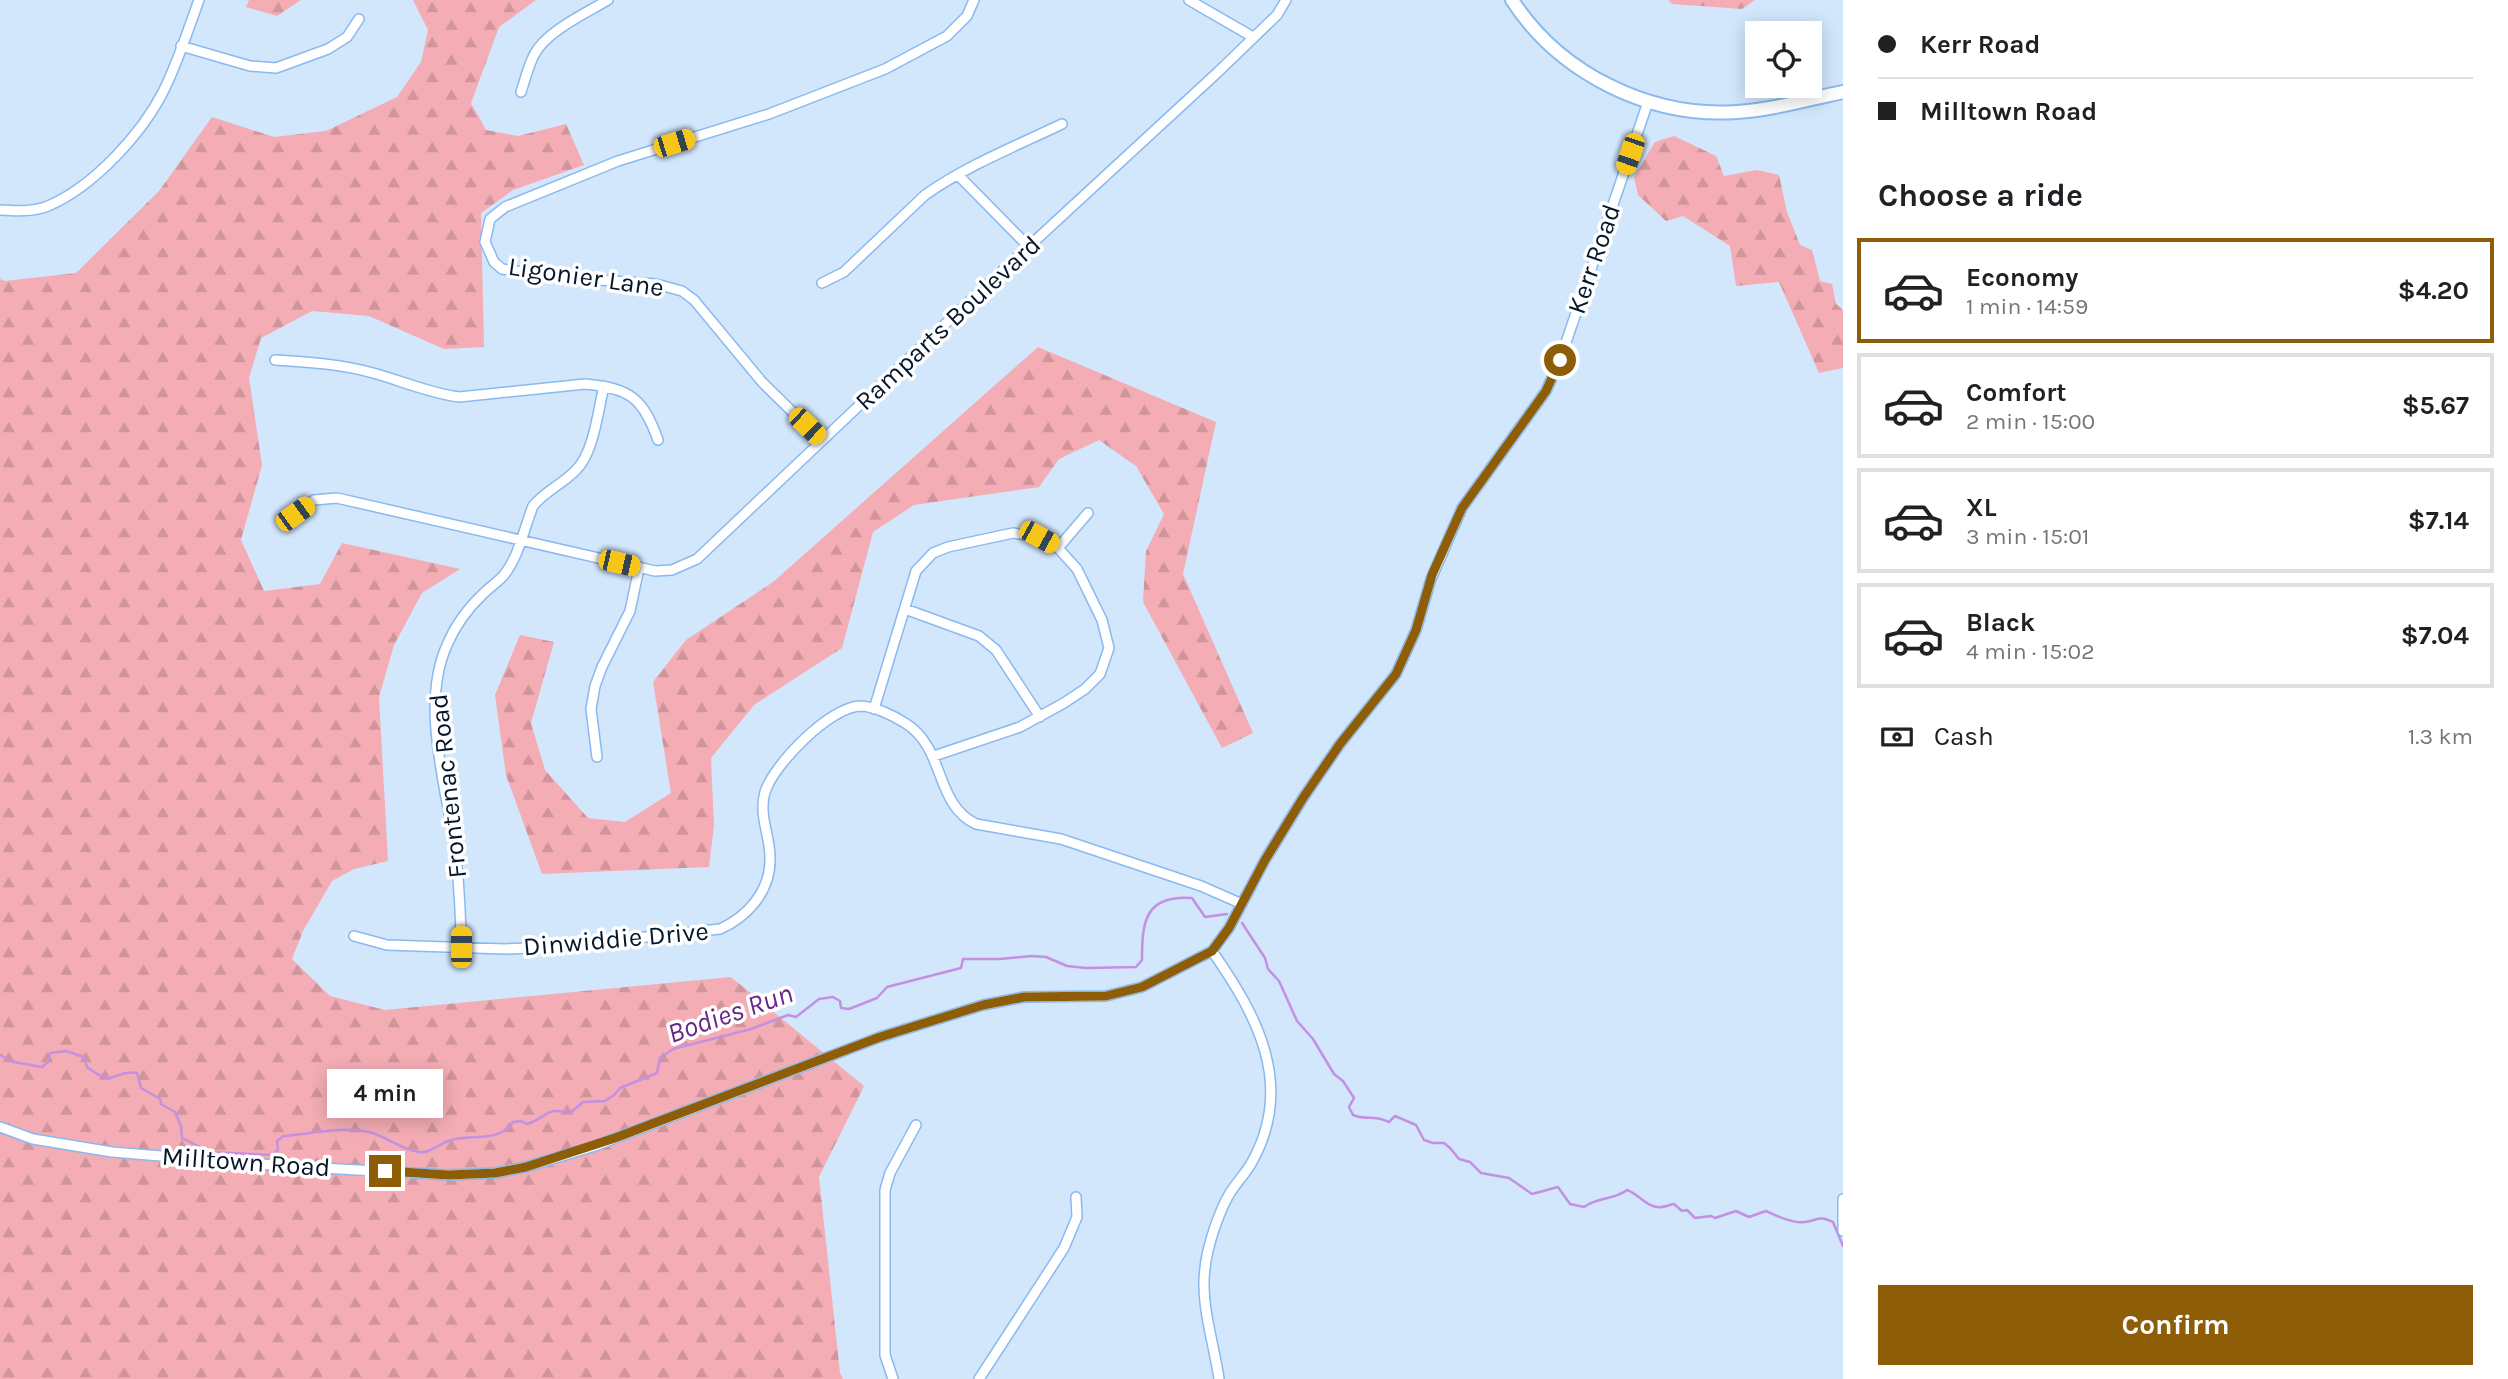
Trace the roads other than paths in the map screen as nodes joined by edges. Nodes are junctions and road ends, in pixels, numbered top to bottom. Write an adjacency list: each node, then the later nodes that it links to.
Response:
1 (199, 0): 9 (street)
2 (608, 0): 10 (street)
3 (974, 0): 21 (street, Ligonier Lane)
4 (1189, 0): 8 (street)
5 (1286, 0): 8 (street, Ramparts Boulevard)
6 (1512, 0): 12 (main road)
7 (359, 19): 9 (street)
8 (1253, 37): 16 (street, Ramparts Boulevard)
9 (181, 46): 15 (street)
10 (521, 92)
11 (1843, 92): 12 (main road)
12 (1648, 102): 32 (street, Kerr Road)
13 (1062, 124): 14 (street)
14 (958, 175): 16 (street); 17 (street)
15 (0, 210)
16 (1028, 247): 21 (street, Ramparts Boulevard)
17 (822, 283)
18 (275, 360): 19 (street)
19 (604, 386): 20 (street); 24 (street, Frontenac Road)
20 (658, 440)
21 (822, 441): 26 (street, Ramparts Boulevard)
22 (1088, 513): 25 (street)
23 (295, 514): 24 (street, Ramparts Boulevard)
24 (521, 541): 26 (street, Ramparts Boulevard); 34 (street, Frontenac Road)
25 (1058, 548): 27 (street); 29 (street)
26 (639, 568): 31 (street)
27 (905, 609): 28 (street); 29 (street)
28 (874, 709): 30 (street, Dinwiddie Drive); 34 (street, Dinwiddie Drive)
29 (1040, 716): 30 (street)
30 (934, 756): 32 (street, Dinwiddie Drive)
31 (597, 758)
32 (1242, 904): 35 (street, Kerr Road)
33 (354, 936): 34 (street, Dinwiddie Drive)
34 (461, 947)
35 (1212, 951): 37 (street, Milltown Road); 43 (street)
36 (916, 1125): 41 (street)
37 (0, 1127)
38 (1076, 1197): 42 (street)
39 (1843, 1199): 40 (street)
40 (1843, 1231)
41 (893, 1379)
42 (979, 1379)
43 (1219, 1379)

